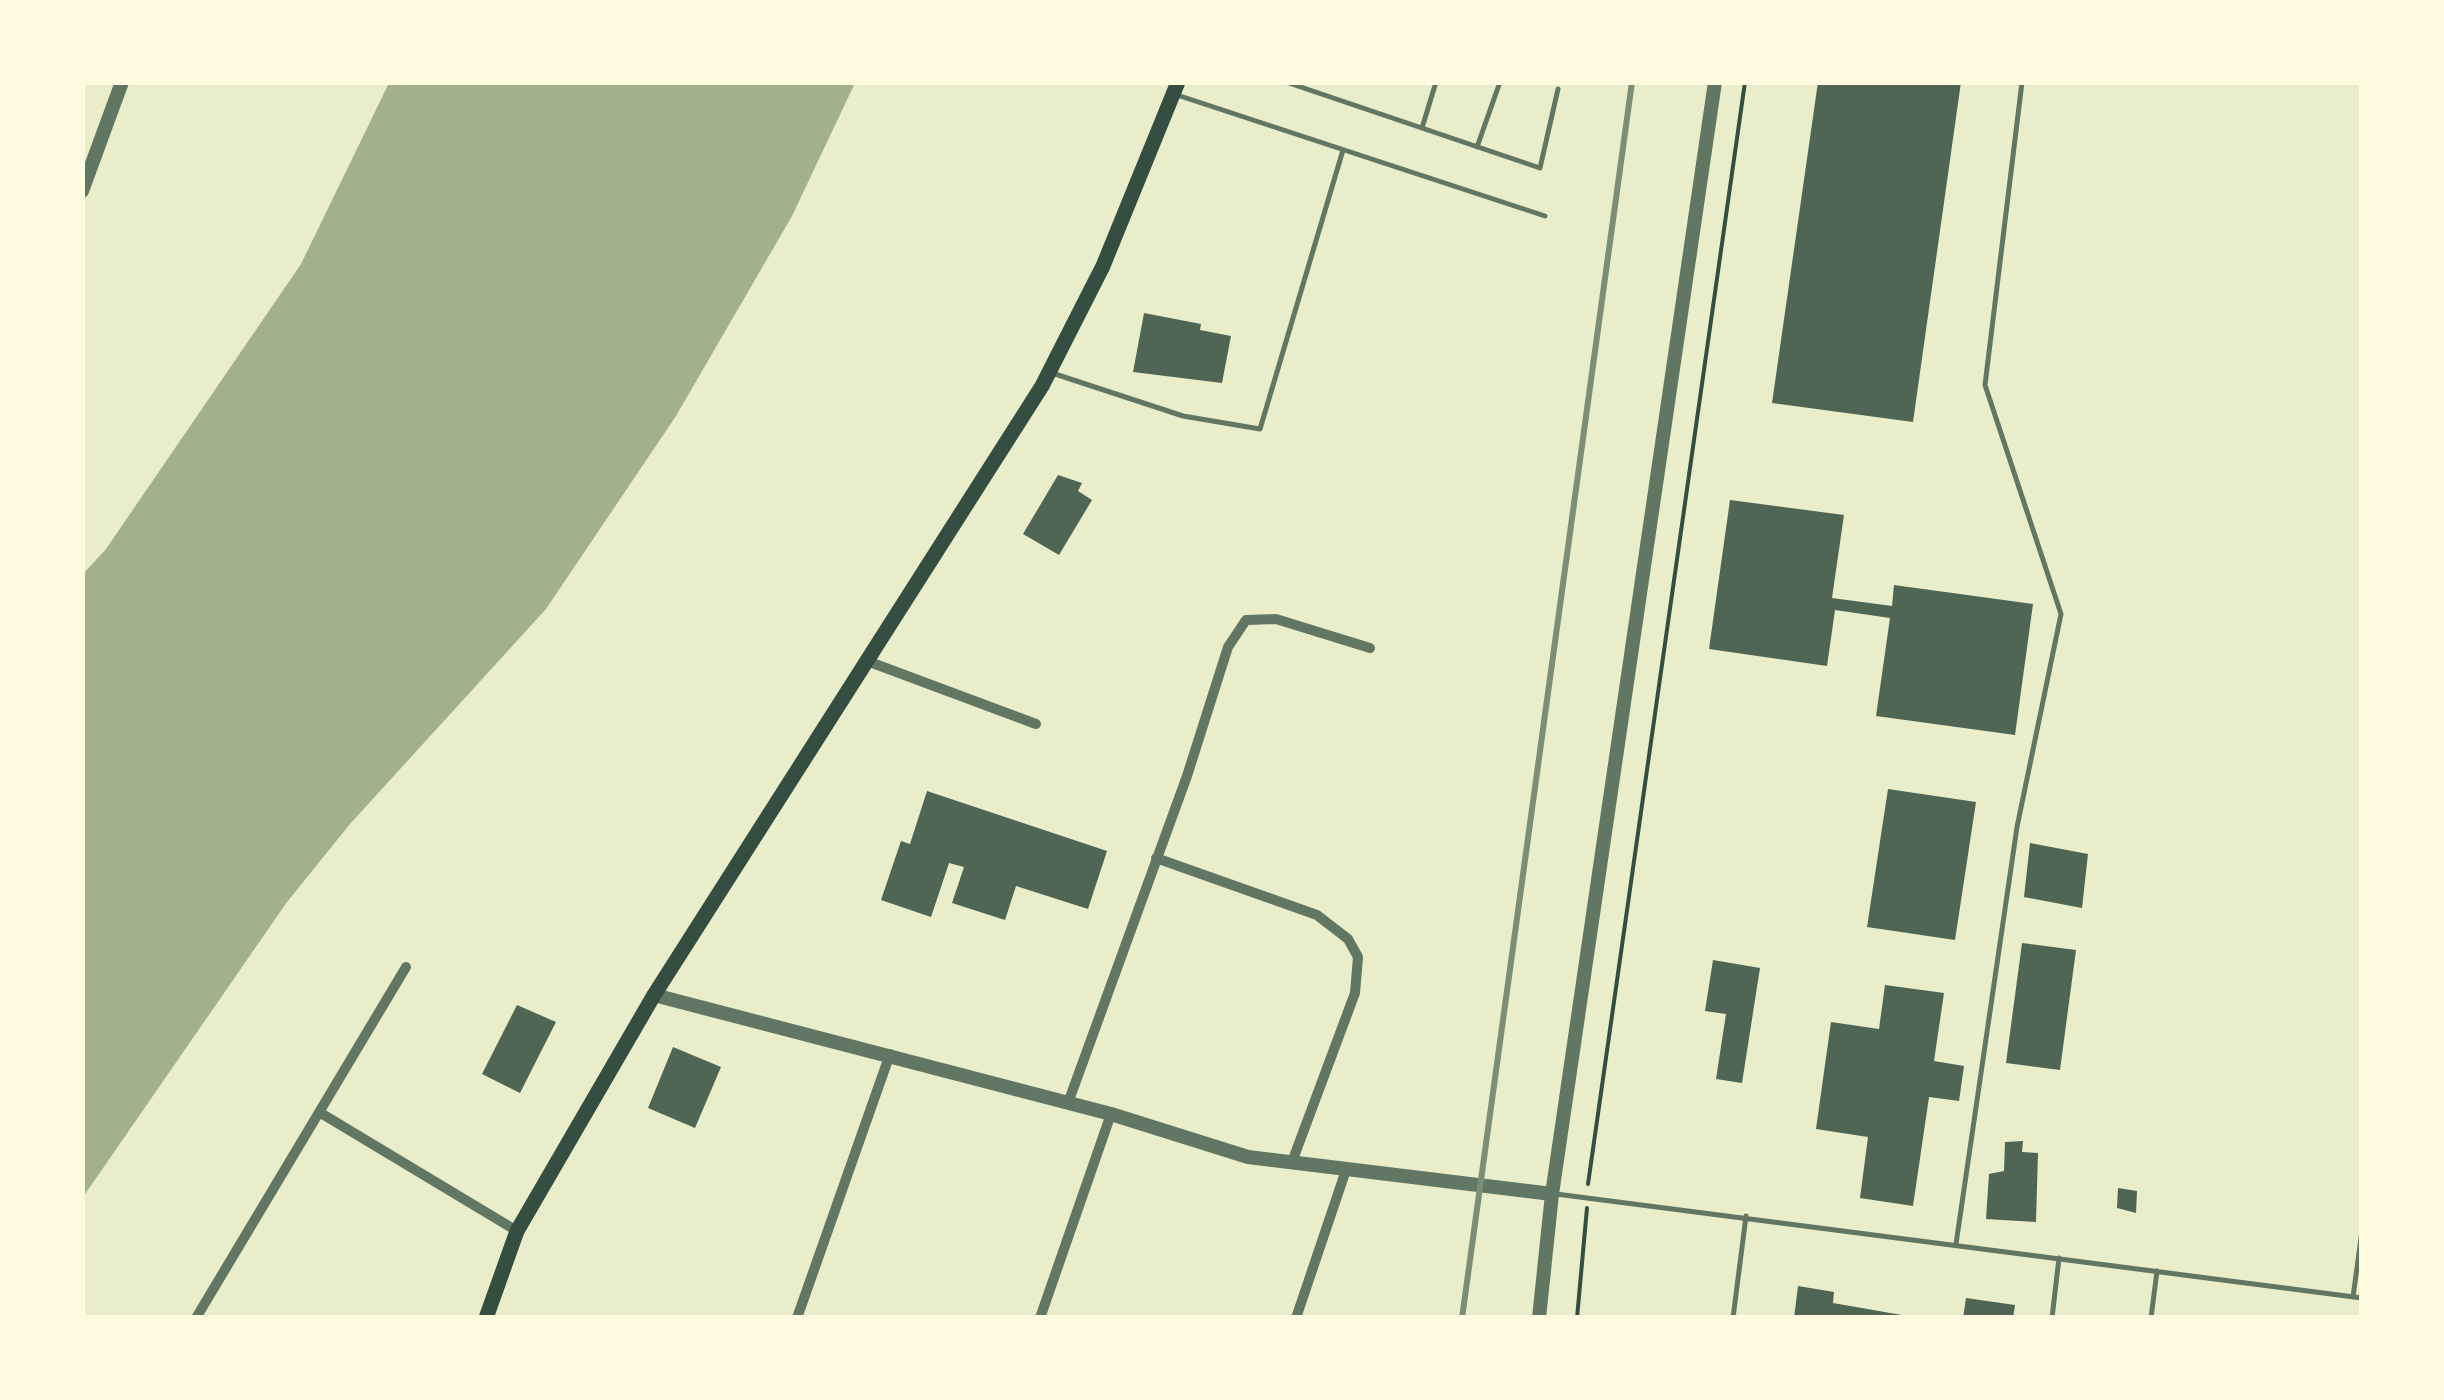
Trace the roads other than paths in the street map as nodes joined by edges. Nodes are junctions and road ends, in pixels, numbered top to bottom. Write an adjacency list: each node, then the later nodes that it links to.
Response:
1 (122, 82): 12 (street)
2 (1286, 82): 9 (lane)
3 (1436, 82): 9 (lane)
4 (1500, 82): 10 (lane)
5 (1716, 82): 27 (street)
6 (2022, 82): 31 (lane)
7 (1176, 88): 11 (lane); 14 (main road)
8 (1558, 89): 10 (lane)
9 (1422, 128): 10 (lane)
10 (1477, 147)
11 (1343, 150): 13 (lane); 14 (lane)
12 (82, 191)
13 (1545, 216)
14 (1049, 372): 16 (main road)
15 (1370, 648): 18 (street)
16 (867, 661): 17 (street); 20 (main road)
17 (1036, 724)
18 (1156, 858): 22 (street); 25 (street)
19 (406, 967): 23 (street)
20 (654, 994): 21 (street); 29 (main road)
21 (890, 1054): 22 (street); 38 (street)
22 (1068, 1103): 24 (street)
23 (319, 1112): 29 (street); 36 (street)
24 (1111, 1114): 25 (street); 39 (street)
25 (1292, 1162): 26 (street)
26 (1346, 1170): 27 (street); 40 (street)
27 (1552, 1194): 28 (lane); 41 (street)
28 (1746, 1216): 31 (lane); 42 (lane)
29 (517, 1231): 37 (main road)
30 (2362, 1231): 34 (lane)
31 (1956, 1244): 32 (lane)
32 (2059, 1258): 33 (lane); 43 (lane)
33 (2157, 1271): 34 (lane); 44 (lane)
34 (2353, 1297): 35 (lane)
35 (2362, 1298)
36 (196, 1318)
37 (486, 1318)
38 (797, 1318)
39 (1040, 1318)
40 (1296, 1318)
41 (1539, 1318)
42 (1733, 1318)
43 (2052, 1318)
44 (2152, 1318)

